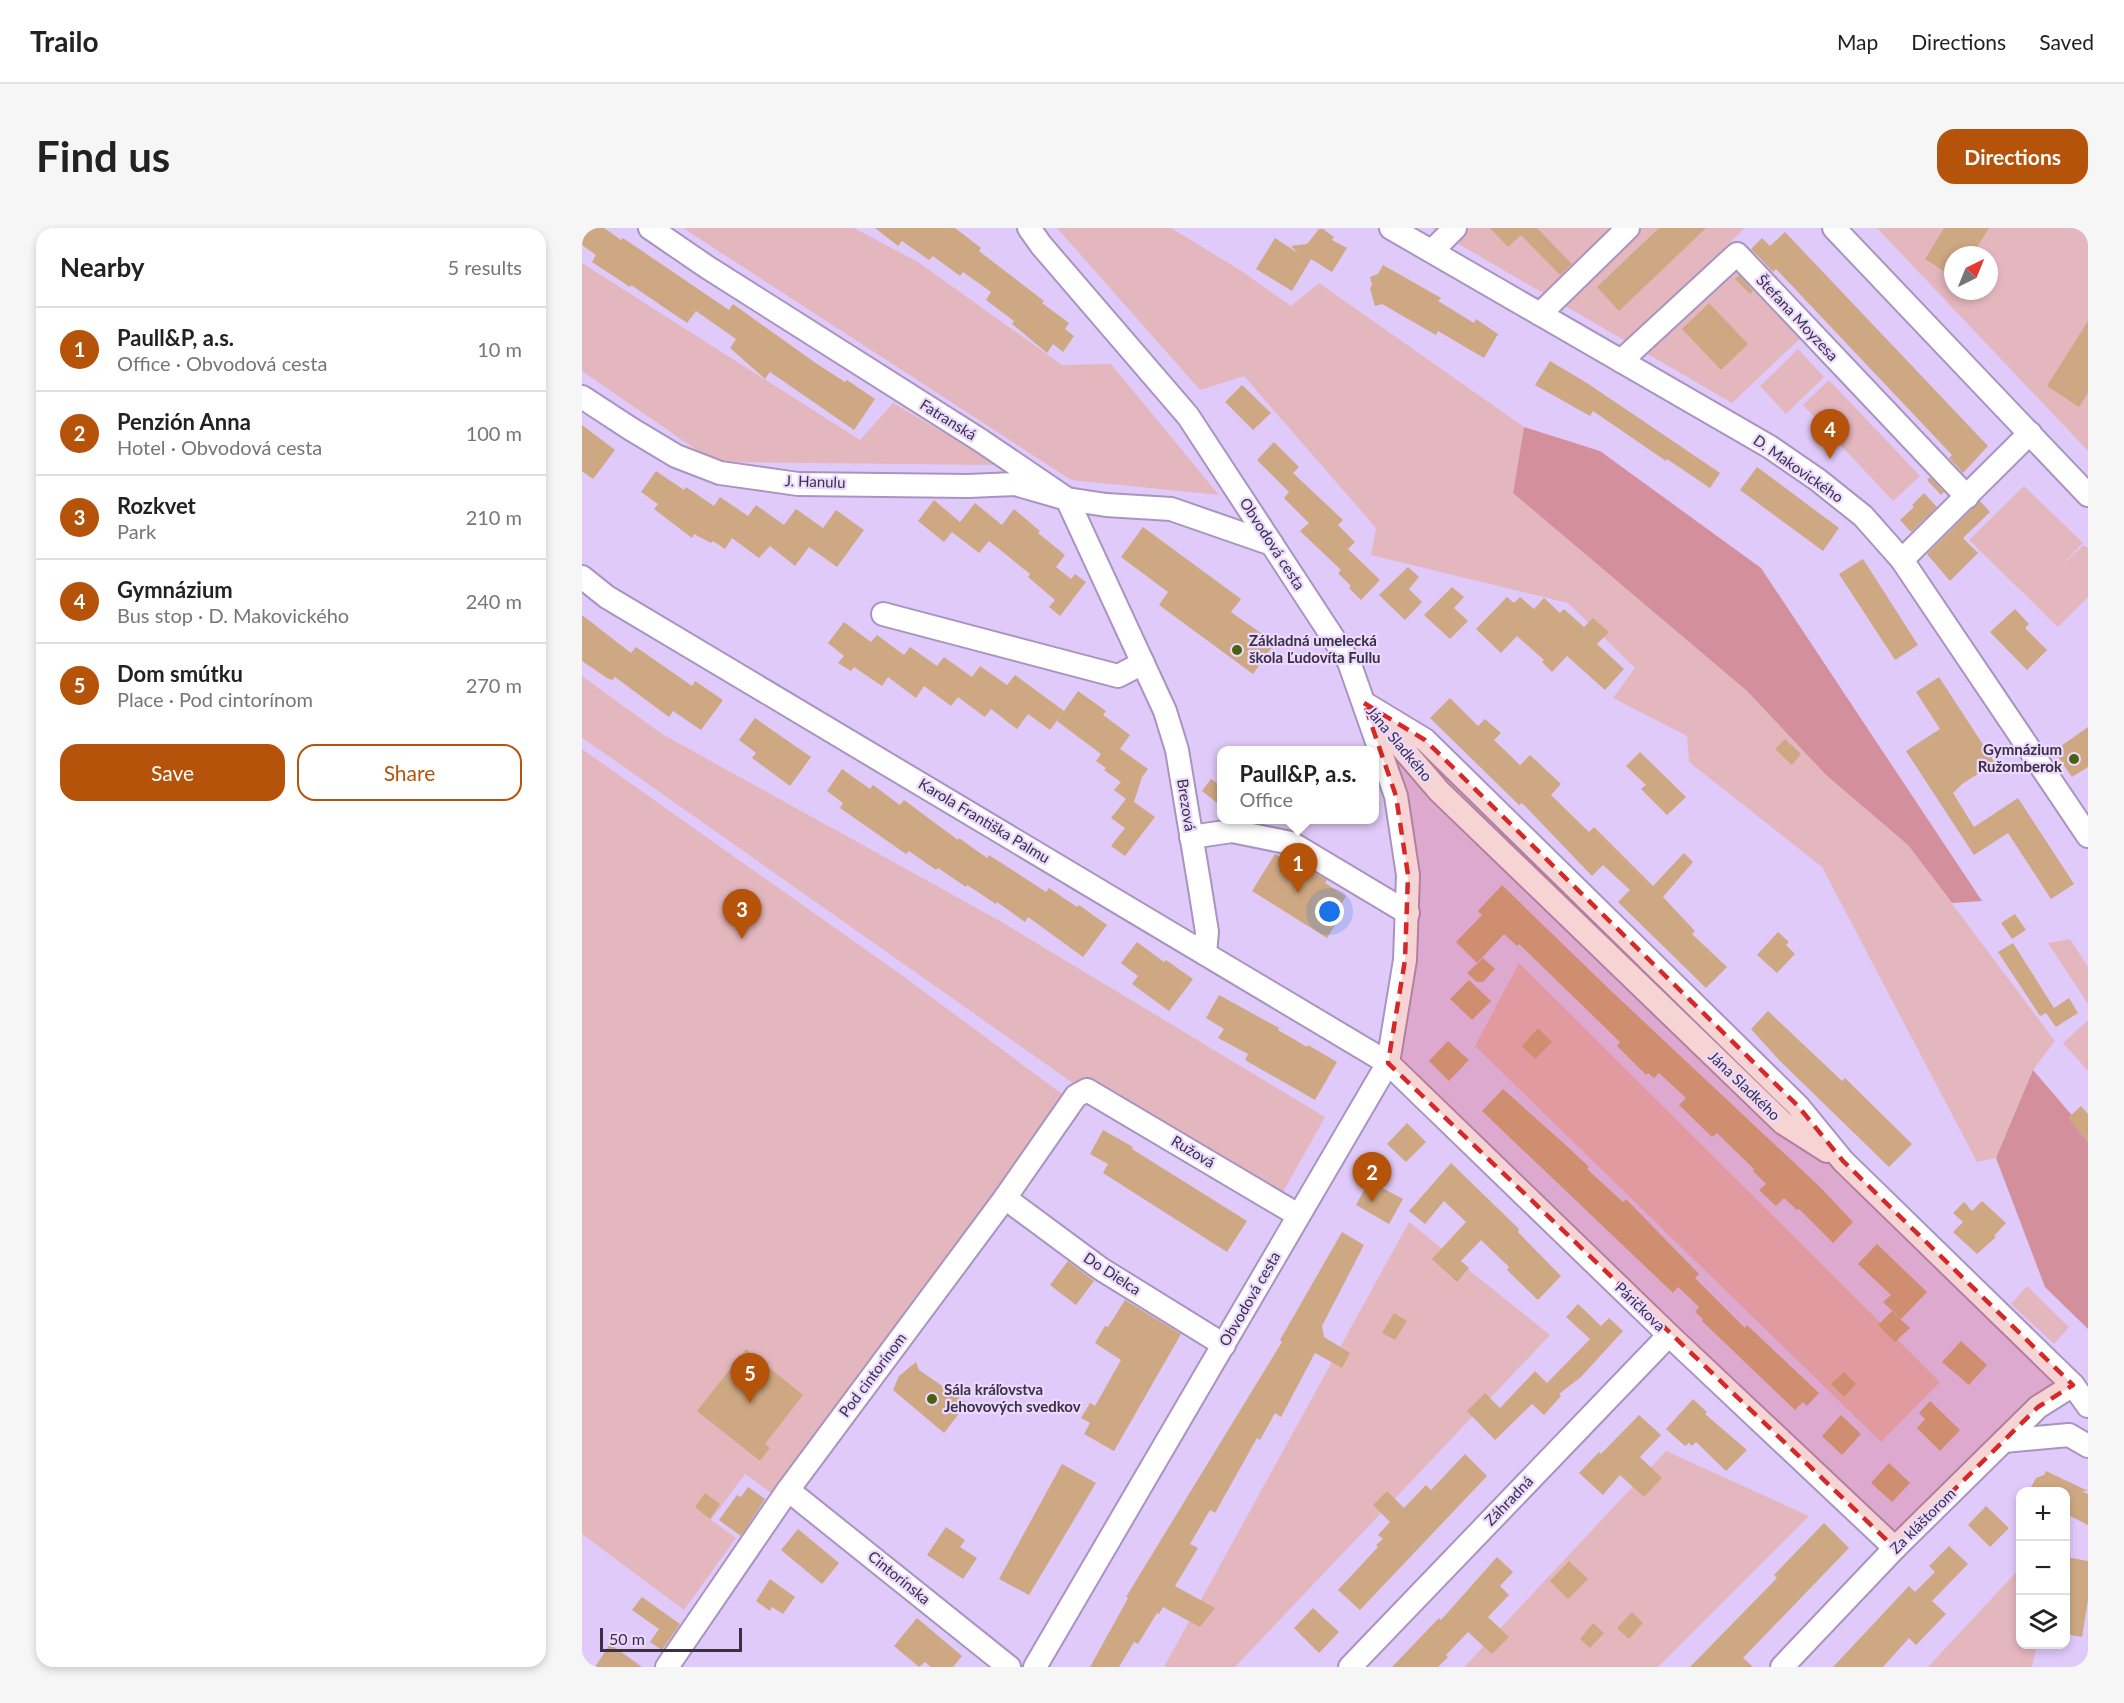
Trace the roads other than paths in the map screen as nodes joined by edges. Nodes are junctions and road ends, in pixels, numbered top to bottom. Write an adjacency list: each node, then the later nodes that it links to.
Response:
1 (650, 228): 15 (street, Fatranská)
2 (1008, 228): 7 (street)
3 (1392, 228): 8 (street, D. Makovického)
4 (1455, 228): 8 (street)
5 (1629, 228): 9 (street)
6 (1834, 228): 12 (street)
7 (1035, 236): 16 (street, Obvodová cesta)
8 (1432, 251): 9 (street, D. Makovického)
9 (1540, 314): 10 (street, D. Makovického)
10 (1621, 361): 14 (street, Štefana Moyzesa); 17 (street, D. Makovického)
11 (582, 397): 15 (street, J. Hanulu)
12 (2030, 433): 13 (street); 14 (street)
13 (2088, 495)
14 (1967, 496): 17 (street)
15 (1067, 500): 16 (street, Fatranská); 20 (street, Brezová)
16 (1272, 544): 21 (street, Obvodová cesta)
17 (1902, 560): 24 (street, D. Makovického)
18 (582, 577): 27 (street, Karola Františka Palmu)
19 (883, 614): 20 (street)
20 (1143, 663): 25 (street, Brezová)
21 (1364, 703): 22 (street, Obvodová cesta); 34 (street, Jána Sladkého)
22 (1379, 746)
23 (1379, 747): 26 (street, Obvodová cesta)
24 (2088, 836)
25 (1191, 837): 26 (street); 27 (street, Brezová)
26 (1408, 913): 28 (street, Obvodová cesta)
27 (1205, 953): 28 (street, Karola Františka Palmu)
28 (1388, 1063): 31 (street, Obvodová cesta); 32 (street, Páričkova)
29 (1088, 1090): 30 (street, Pod cintorínom); 31 (street, Ružová)
30 (1005, 1198): 33 (street, Do Dielca); 38 (street, Pod cintorínom)
31 (1299, 1215): 33 (street, Obvodová cesta)
32 (1669, 1335): 39 (street, Páričkova); 43 (street, Záhradná)
33 (1224, 1345): 42 (street, Obvodová cesta)
34 (2073, 1385): 35 (street, Jána Sladkého); 36 (street, Za kláštorom)
35 (2088, 1406)
36 (2004, 1441): 37 (street); 39 (street, Za kláštorom)
37 (2088, 1446)
38 (789, 1490): 40 (street, Pod cintorínom); 41 (street, Cintorínska)
39 (1895, 1548): 44 (street, Za kláštorom)
40 (667, 1667)
41 (1009, 1667)
42 (1035, 1667)
43 (1350, 1667)
44 (1782, 1667)

